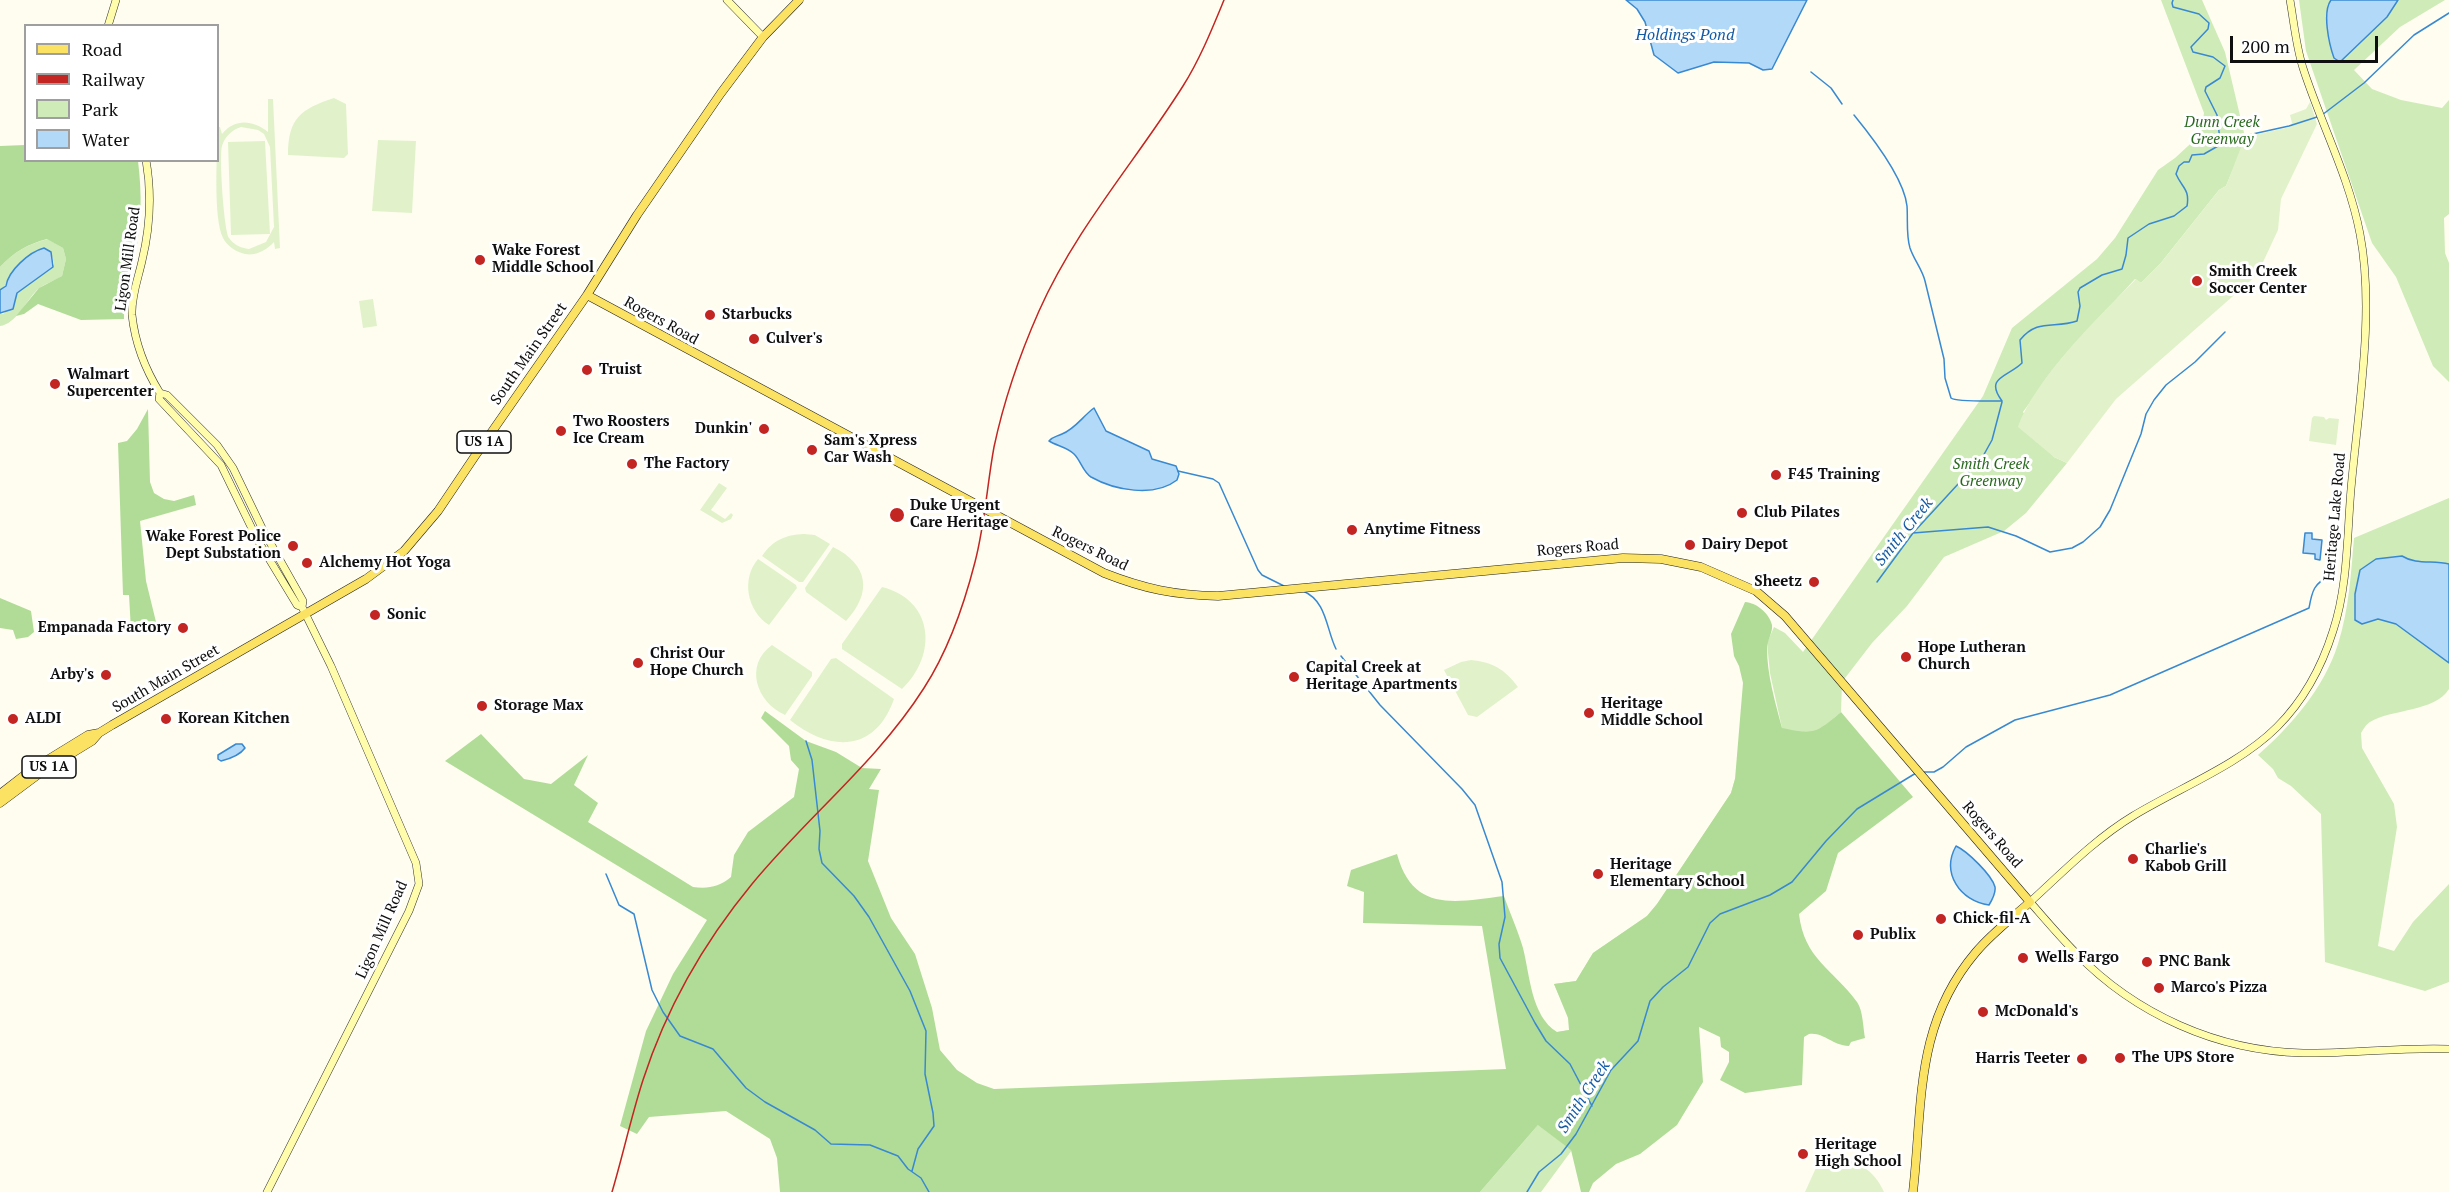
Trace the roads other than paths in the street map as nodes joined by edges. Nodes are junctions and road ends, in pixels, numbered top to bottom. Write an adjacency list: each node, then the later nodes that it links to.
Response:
1 (110, 0): 6 (main road)
2 (116, 0): 7 (main road)
3 (728, 0): 8 (main road)
4 (799, 0): 8 (main road, South Main Street / US 1A)
5 (2290, 0): 15 (main road, Heritage Lake Road)
6 (108, 24)
7 (109, 24)
8 (763, 37): 10 (main road, South Main Street / US 1A)
9 (147, 162): 11 (main road, Ligon Mill Road)
10 (587, 296): 11 (main road, South Main Street / US 1A); 15 (main road, Rogers Road)
11 (303, 610): 12 (main road, South Main Street / US 1A); 17 (main road, Ligon Mill Road)
12 (99, 733): 13 (main road, South Main Street / US 1A); 14 (main road, South Main Street / US 1A)
13 (0, 794)
14 (0, 803)
15 (2030, 902): 16 (main road, Rogers Road); 18 (main road)
16 (2449, 1049)
17 (267, 1192)
18 (1913, 1192)

